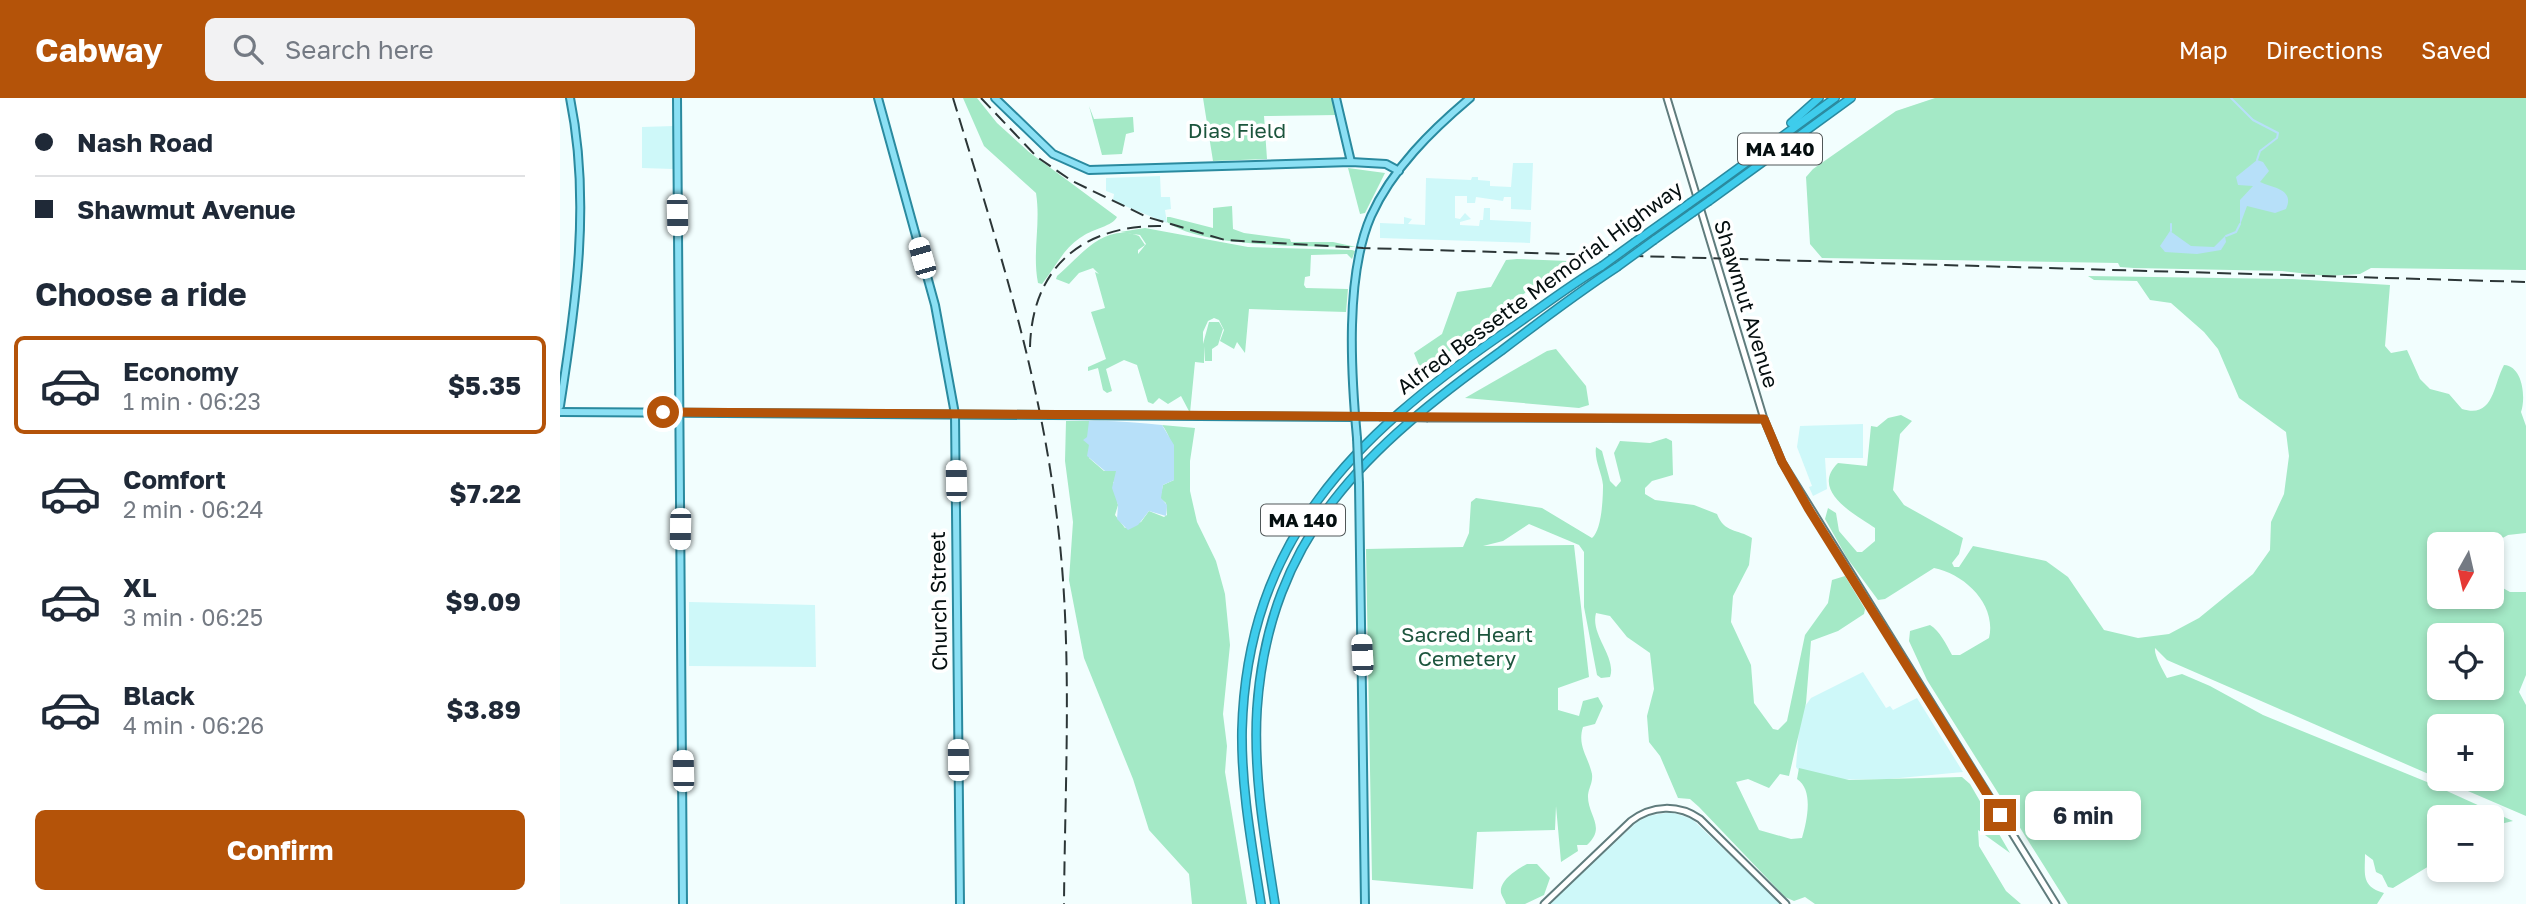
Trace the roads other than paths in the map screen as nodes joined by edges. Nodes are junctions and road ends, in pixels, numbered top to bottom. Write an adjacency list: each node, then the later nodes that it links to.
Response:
1 (570, 98): 14 (main road)
2 (677, 98): 16 (main road)
3 (878, 98): 17 (main road, Church Street)
4 (995, 98): 12 (main road)
5 (1336, 98): 12 (main road)
6 (1470, 98): 13 (main road)
7 (1667, 98): 19 (street, Shawmut Avenue)
8 (1819, 98): 11 (highway)
9 (1835, 98): 11 (highway, Alfred Bessette Memorial Highway / MA 140)
10 (1851, 98): 23 (highway, Alfred Bessette Memorial Highway / MA 140, bridge)
11 (1764, 148): 22 (highway, Alfred Bessette Memorial Highway / MA 140, bridge)
12 (1351, 162): 13 (main road)
13 (1399, 171): 18 (main road)
14 (560, 406)
15 (560, 412): 16 (main road)
16 (679, 412): 17 (main road); 20 (main road)
17 (955, 414): 18 (main road); 21 (main road, Church Street)
18 (1355, 417): 19 (street, bridge); 24 (main road, bridge)
19 (1764, 419): 27 (street, Shawmut Avenue)
20 (683, 904)
21 (960, 904)
22 (1261, 904)
23 (1275, 904)
24 (1365, 904)
25 (1545, 904): 26 (street)
26 (1786, 904)
27 (2056, 904)

